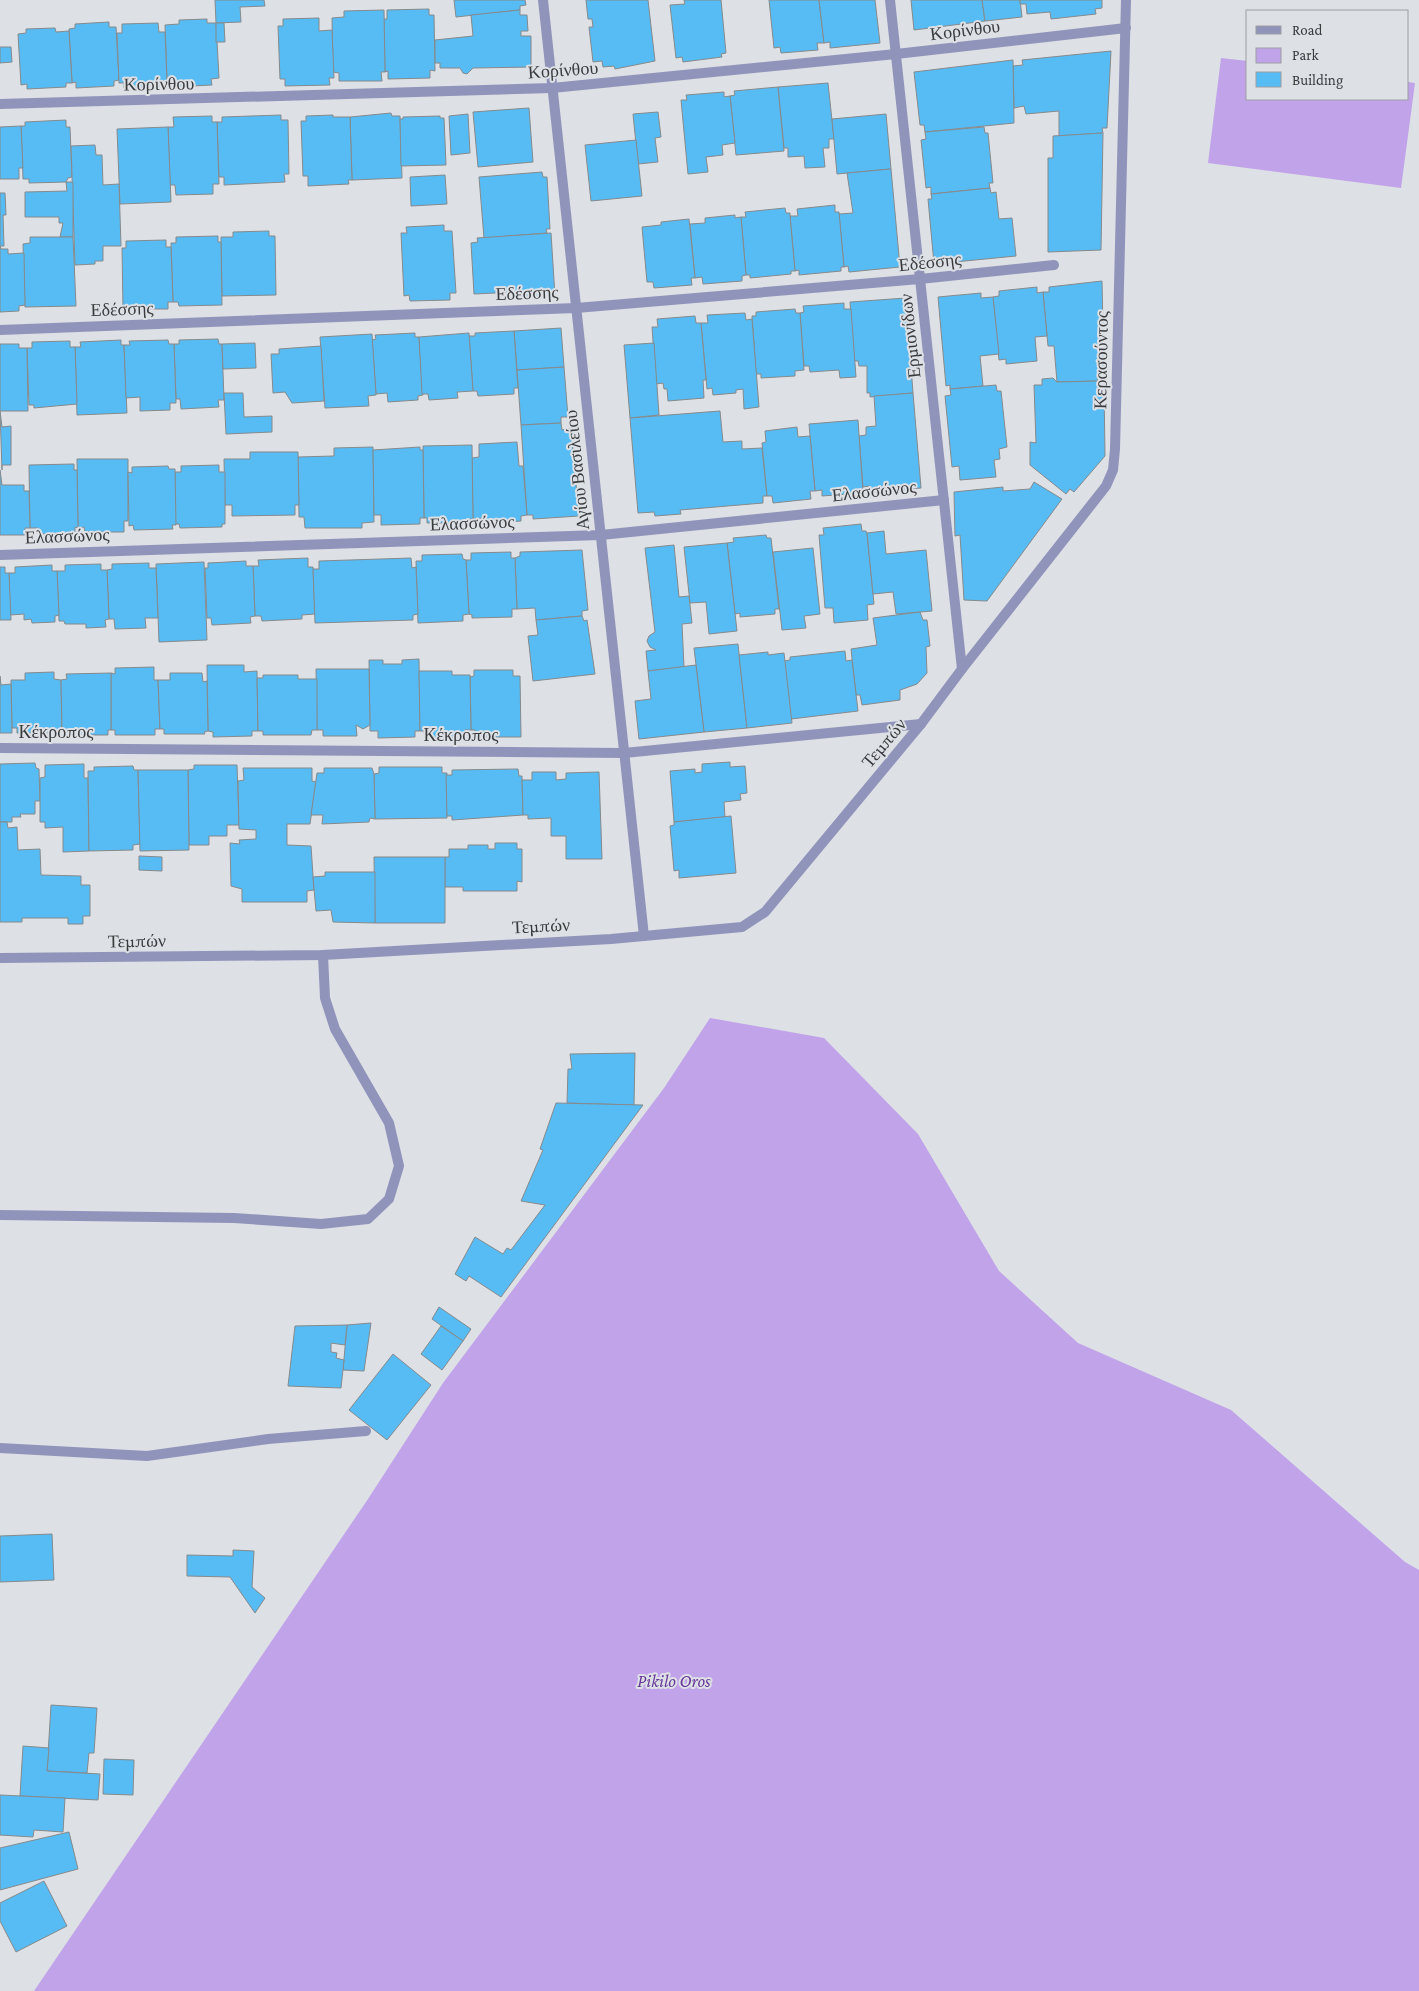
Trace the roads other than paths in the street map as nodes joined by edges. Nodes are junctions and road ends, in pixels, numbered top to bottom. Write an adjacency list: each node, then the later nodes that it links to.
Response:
1 (543, 0): 6 (street, Αγίου Βασιλείου)
2 (890, 0): 5 (street, Ερμιονίδων)
3 (1126, 0): 4 (street, Κερασούντος)
4 (1126, 28): 5 (street, Κορίνθου); 15 (street, Κερασούντος)
5 (896, 54): 6 (street, Κορίνθου); 9 (street, Ερμιονίδων)
6 (552, 88): 7 (street, Κορίνθου); 10 (street, Αγίου Βασιλείου)
7 (0, 104)
8 (1054, 265): 9 (street, Εδέσσης)
9 (920, 279): 10 (street, Εδέσσης); 12 (street, Ερμιονίδων)
10 (576, 308): 11 (street, Εδέσσης); 13 (street, Αγίου Βασιλείου)
11 (0, 330)
12 (944, 500): 13 (street, Ελασσώνος); 15 (street, Ερμιονίδων)
13 (601, 535): 14 (street, Ελασσώνος); 18 (street, Αγίου Βασιλείου)
14 (0, 555)
15 (962, 669): 16 (street, Τεμπών)
16 (921, 724): 18 (street, Κέκροπος); 19 (street, Τεμπών)
17 (0, 748): 18 (street, Κέκροπος)
18 (624, 753): 19 (street, Αγίου Βασιλείου)
19 (644, 936): 20 (street, Τεμπών)
20 (323, 955): 21 (street, Τεμπών); 22 (street)
21 (0, 958)
22 (0, 1215)
23 (366, 1432): 24 (street)
24 (0, 1448)

